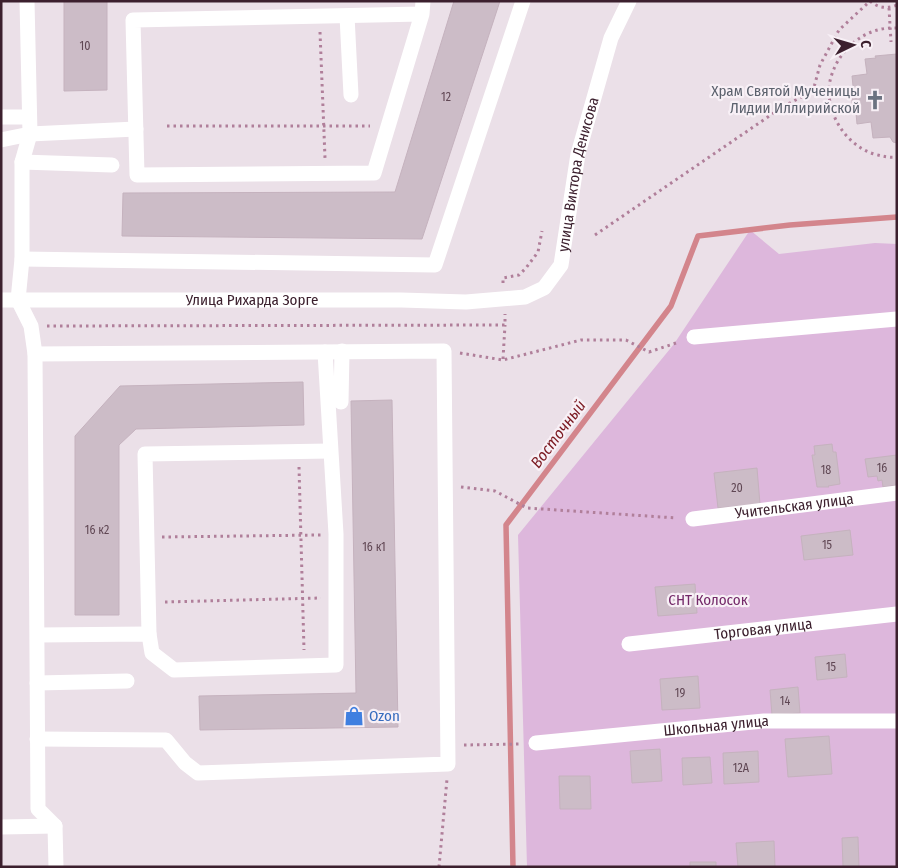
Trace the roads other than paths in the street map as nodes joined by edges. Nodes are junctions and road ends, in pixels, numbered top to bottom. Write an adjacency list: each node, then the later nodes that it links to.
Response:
1 (27, 1): 8 (street)
2 (522, 1): 14 (street)
3 (629, 1): 17 (street, улица Виктора Денисова)
4 (422, 8): 5 (street); 9 (street)
5 (347, 16): 6 (street); 9 (street)
6 (351, 95)
7 (1, 117): 8 (street)
8 (29, 117): 10 (street)
9 (136, 129): 10 (street)
10 (30, 134): 11 (street); 12 (street)
11 (1, 140)
12 (22, 162): 13 (street); 14 (street)
13 (112, 165)
14 (22, 259): 16 (street)
15 (1, 300): 16 (street)
16 (18, 300): 17 (street, Улица Рихарда Зорге); 22 (street)
17 (486, 300)
18 (897, 319): 19 (street)
19 (694, 337)
20 (325, 352): 21 (street); 22 (street); 24 (street)
21 (342, 352): 23 (street); 34 (street)
22 (35, 354): 29 (street)
23 (341, 402)
24 (330, 451): 28 (street); 28 (street)
25 (897, 493): 26 (street, Учительская улица)
26 (693, 520)
27 (897, 614): 30 (street, Торговая улица)
28 (149, 634): 29 (street)
29 (38, 635): 32 (street)
30 (629, 644)
31 (127, 681): 32 (street)
32 (38, 683): 34 (street)
33 (897, 721): 35 (street, Школьная улица)
34 (38, 739): 36 (street)
35 (536, 744)
36 (54, 826): 37 (street); 38 (street)
37 (1, 827)
38 (56, 867)

